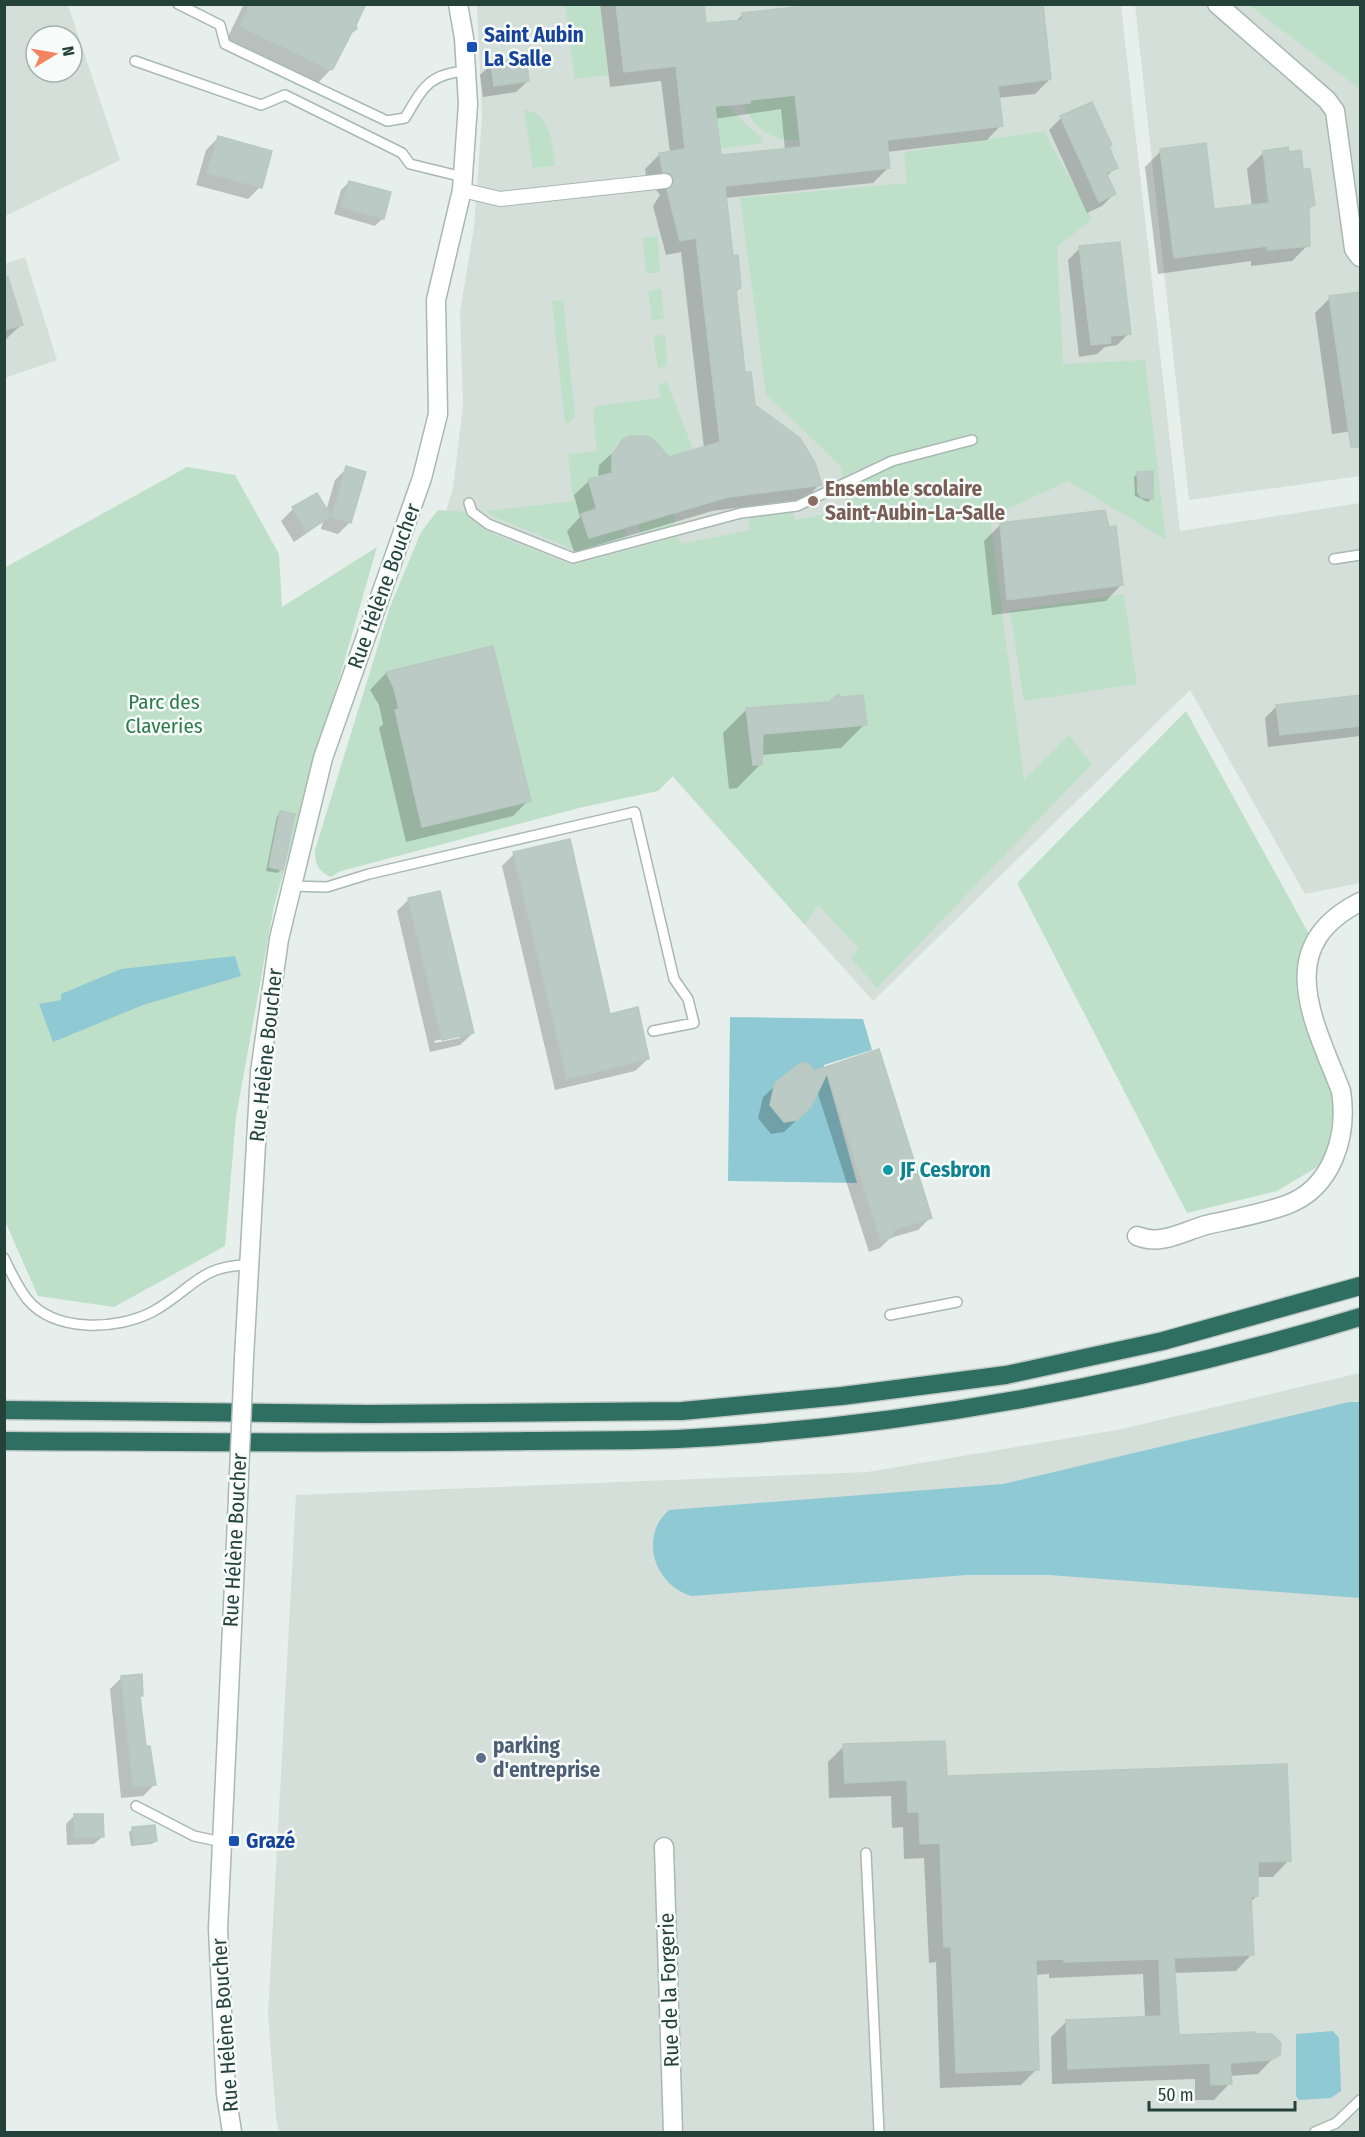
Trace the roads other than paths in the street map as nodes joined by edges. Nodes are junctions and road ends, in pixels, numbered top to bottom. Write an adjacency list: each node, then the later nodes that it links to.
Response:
1 (178, 4): 5 (lane)
2 (458, 4): 5 (street, Rue Hélène Boucher)
3 (1217, 4): 8 (street)
4 (135, 62): 7 (lane)
5 (466, 71): 7 (street, Rue Hélène Boucher)
6 (665, 181): 7 (street)
7 (462, 183): 13 (street, Rue Hélène Boucher)
8 (1360, 257)
9 (972, 440): 10 (lane)
10 (469, 503)
11 (1360, 555): 12 (lane)
12 (1334, 559)
13 (291, 886): 15 (lane); 18 (street, Rue Hélène Boucher)
14 (1360, 902): 16 (street)
15 (653, 1031)
16 (1137, 1236)
17 (4, 1258): 18 (lane)
18 (250, 1265): 26 (street, Rue Hélène Boucher, bridge)
19 (1360, 1286): 23 (highway)
20 (957, 1302): 21 (lane)
21 (890, 1315)
22 (1360, 1317): 24 (highway)
23 (4, 1410)
24 (4, 1441)
25 (136, 1806): 26 (lane)
26 (222, 1842): 30 (street, Rue Hélène Boucher)
27 (664, 1847): 31 (street, Rue de la Forgerie)
28 (866, 1853): 32 (lane)
29 (1360, 2100): 33 (lane)
30 (232, 2133)
31 (673, 2133)
32 (879, 2133)
33 (1315, 2133)

